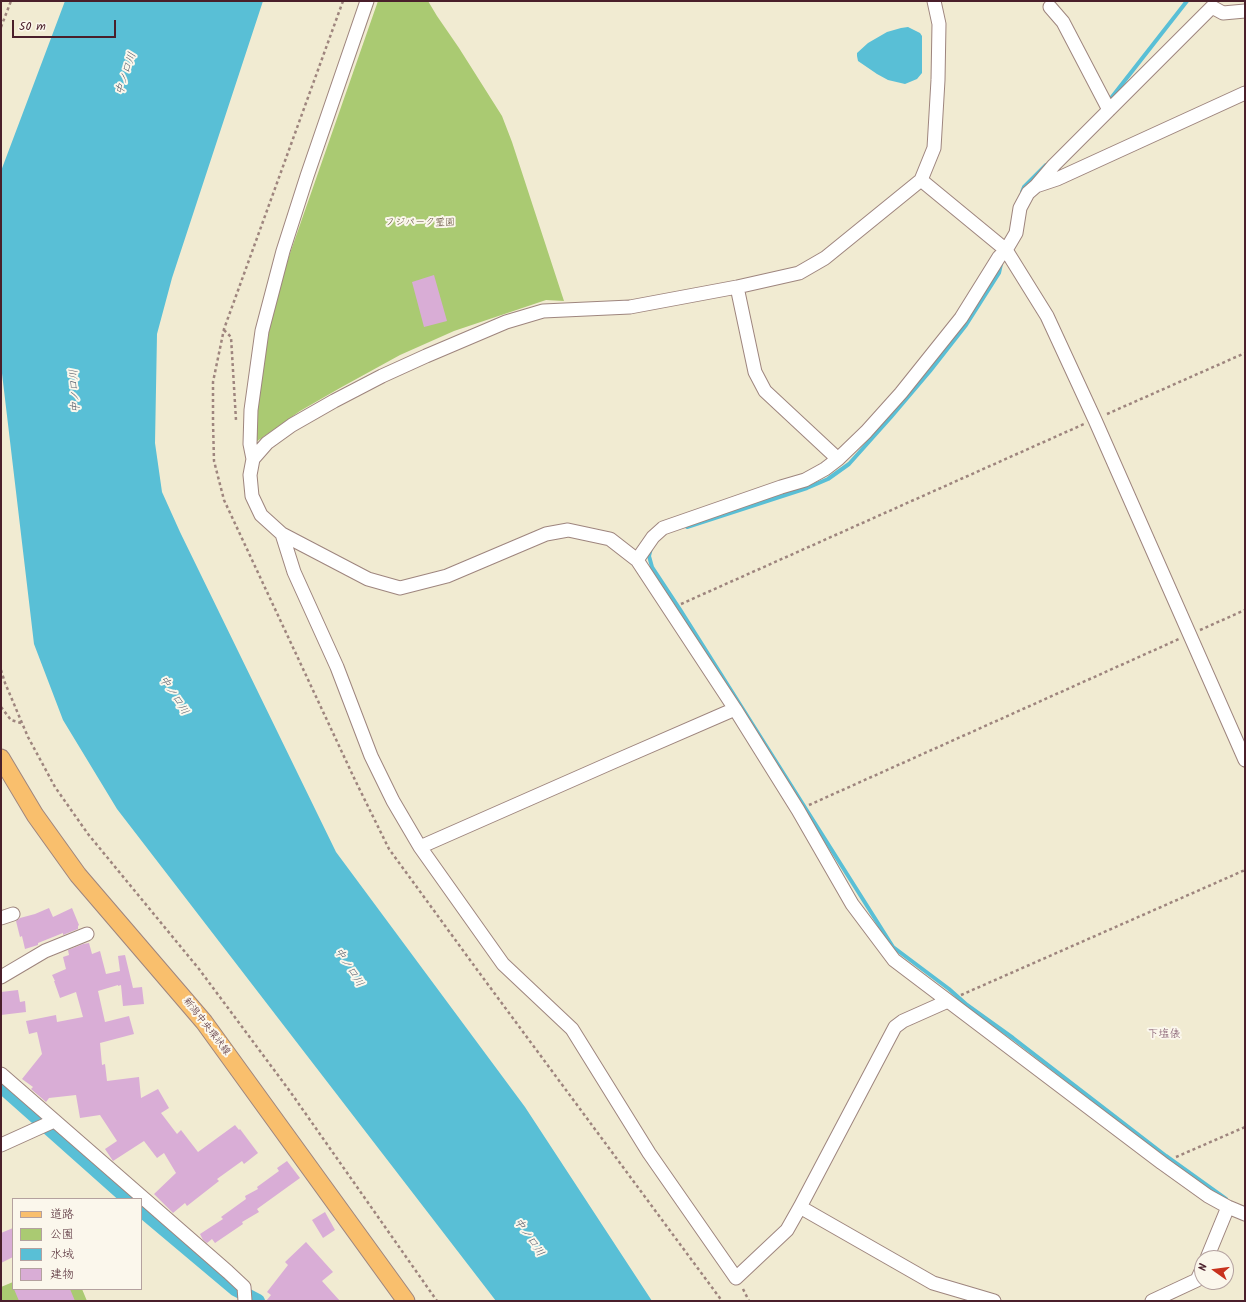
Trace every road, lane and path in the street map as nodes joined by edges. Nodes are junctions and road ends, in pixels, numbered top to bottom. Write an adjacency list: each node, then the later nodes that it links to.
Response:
1 (11, 1): 7 (path)
2 (343, 1): 16 (path)
3 (367, 1): 17 (street)
4 (934, 1): 10 (street)
5 (1050, 7): 9 (street)
6 (1245, 11): 9 (street)
7 (1, 27)
8 (1245, 94): 11 (street)
9 (1109, 110): 11 (street)
10 (921, 180): 12 (street); 13 (street)
11 (1036, 186): 12 (street)
12 (1006, 250): 15 (street); 18 (street)
13 (737, 287): 17 (street); 18 (street)
14 (1245, 353): 15 (path)
15 (1095, 420): 21 (path); 23 (street)
16 (237, 427)
17 (253, 459): 19 (street)
18 (838, 459): 20 (street)
19 (282, 534): 20 (street); 31 (street)
20 (637, 560): 21 (street)
21 (670, 610): 26 (street)
22 (1245, 610): 23 (path)
23 (1190, 635): 29 (street); 30 (path)
24 (1, 670): 27 (path)
25 (1, 707): 27 (path)
26 (735, 709): 30 (street); 31 (street)
27 (22, 723): 48 (path)
28 (1, 758): 47 (main road, 新潟中央環状線)
29 (1245, 760)
30 (798, 810): 35 (street)
31 (420, 847): 42 (street)
32 (1245, 870): 35 (path)
33 (87, 934): 34 (street)
34 (1, 977)
35 (948, 1001): 40 (street); 42 (street)
36 (1, 1074): 37 (street)
37 (54, 1121): 39 (street); 46 (street)
38 (1245, 1127): 40 (path)
39 (1, 1145)
40 (1162, 1163): 41 (street)
41 (1228, 1207): 43 (street); 44 (street)
42 (800, 1208): 49 (street)
43 (1245, 1214)
44 (1210, 1250)
45 (1194, 1278): 50 (street)
46 (245, 1301)
47 (406, 1301)
48 (438, 1301)
49 (994, 1301)
50 (1152, 1301)

